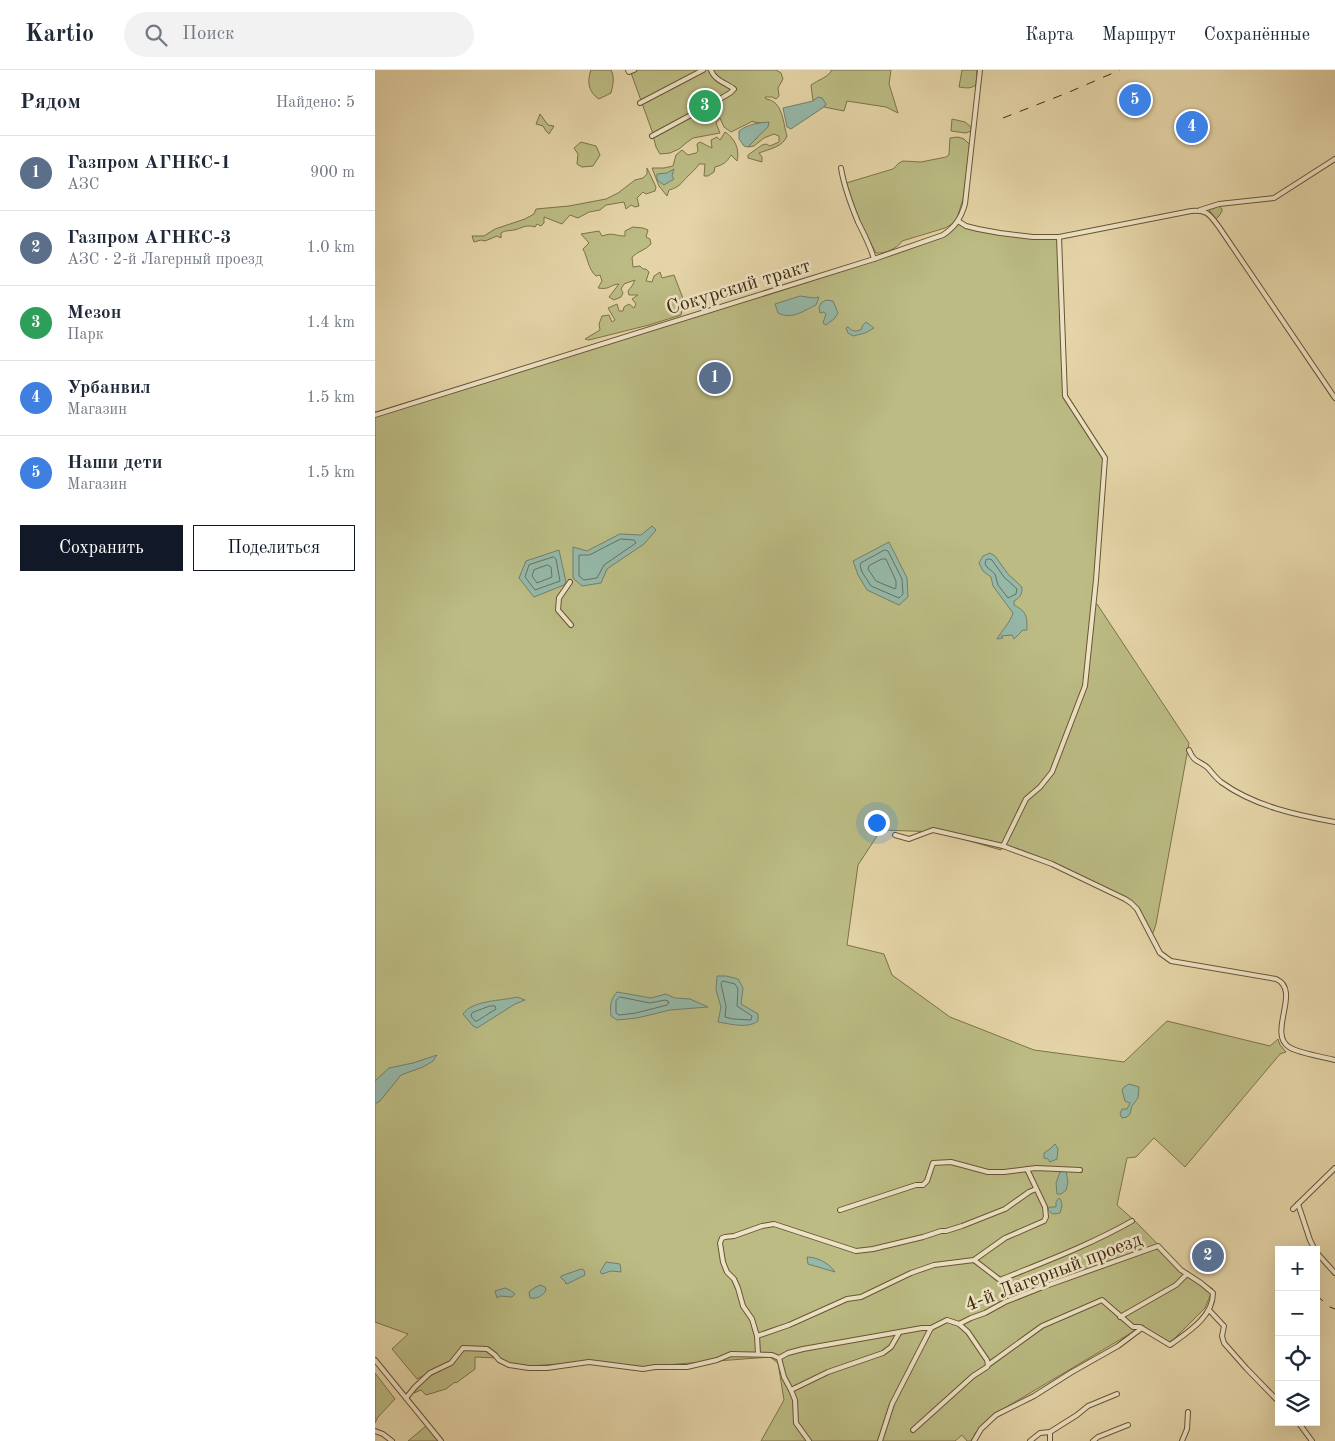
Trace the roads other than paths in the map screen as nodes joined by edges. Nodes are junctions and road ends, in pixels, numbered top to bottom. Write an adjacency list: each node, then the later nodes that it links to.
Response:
1 (634, 70): 5 (street)
2 (703, 70): 6 (street)
3 (711, 70): 7 (street)
4 (980, 70): 11 (street)
5 (628, 71)
6 (640, 103)
7 (652, 136)
8 (1335, 159): 10 (street)
9 (841, 168): 13 (street)
10 (1200, 210): 12 (street); 14 (street)
11 (958, 221): 12 (street); 13 (street, Сокурский тракт)
12 (1059, 237): 21 (street)
13 (874, 259): 15 (street, Сокурский тракт)
14 (1335, 398)
15 (375, 416)
16 (569, 582): 17 (street)
17 (571, 625)
18 (1189, 750): 19 (street)
19 (1335, 822)
20 (895, 835): 21 (street)
21 (1003, 846): 22 (street)
22 (1335, 1060)
23 (1335, 1168): 27 (street)
24 (1027, 1170): 25 (street); 26 (street); 29 (street)
25 (1080, 1170)
26 (1036, 1189): 33 (street); 42 (street)
27 (1298, 1204): 28 (street); 31 (street)
28 (1293, 1209)
29 (840, 1210)
30 (1132, 1221): 33 (street)
31 (1313, 1246)
32 (1320, 1256): 34 (street)
33 (974, 1260): 42 (street)
34 (1335, 1273)
35 (1187, 1274): 36 (street); 37 (street); 38 (street, 4-й Лагерный проезд)
36 (1210, 1311): 40 (street); 50 (street)
37 (1121, 1317): 40 (street); 46 (street)
38 (959, 1324): 39 (street, 4-й Лагерный проезд); 46 (street)
39 (931, 1328): 41 (street, 4-й Лагерный проезд); 60 (street)
40 (1142, 1328): 61 (street)
41 (899, 1333): 44 (street, 4-й Лагерный проезд); 47 (street)
42 (757, 1336): 43 (street)
43 (758, 1354): 44 (street); 49 (street)
44 (779, 1358): 47 (street)
45 (375, 1360): 49 (street)
46 (987, 1366): 54 (street)
47 (791, 1390): 59 (street)
48 (1117, 1394): 56 (street)
49 (406, 1398): 58 (street)
50 (1275, 1398)
51 (1188, 1412): 65 (street)
52 (1128, 1425): 64 (street)
53 (1301, 1426): 66 (street)
54 (913, 1430)
55 (375, 1431): 57 (street)
56 (1050, 1432): 62 (street); 63 (street)
57 (392, 1441)
58 (441, 1441)
59 (809, 1441)
60 (880, 1441)
61 (974, 1441)
62 (1030, 1441)
63 (1050, 1441)
64 (1093, 1441)
65 (1182, 1441)
66 (1312, 1441)

